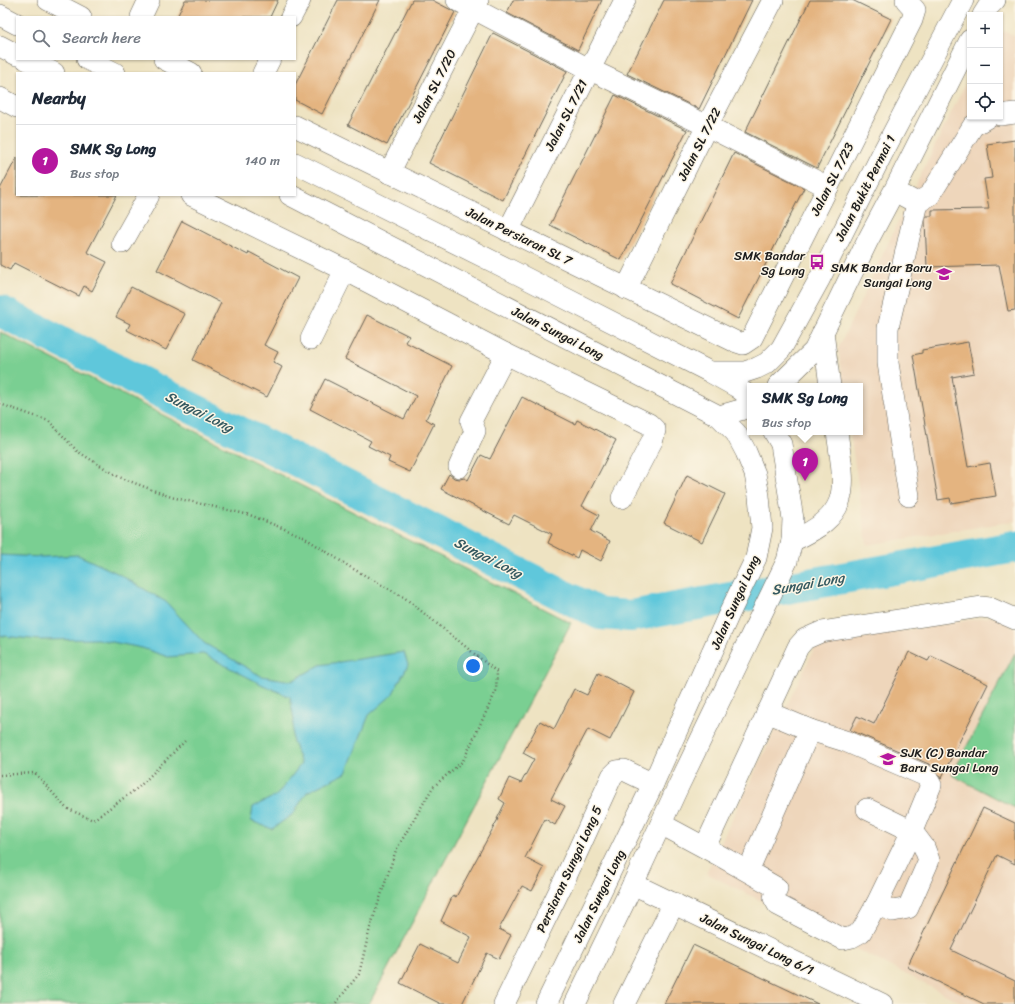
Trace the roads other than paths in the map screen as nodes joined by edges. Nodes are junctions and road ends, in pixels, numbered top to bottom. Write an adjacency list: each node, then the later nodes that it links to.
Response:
1 (2, 0): 11 (street)
2 (48, 0): 14 (street)
3 (150, 0): 15 (street)
4 (300, 0): 16 (street)
5 (625, 0): 25 (street, Jalan SL 7/21)
6 (773, 0): 36 (street, Jalan SL 7/22)
7 (963, 0): 54 (street, Jalan Bukit Permai 1)
8 (995, 0): 12 (street)
9 (470, 3): 25 (street); 38 (street, Jalan SL 7/20)
10 (910, 5): 39 (street, Jalan SL 7/23)
11 (0, 6)
12 (985, 12)
13 (0, 15): 17 (street)
14 (79, 16)
15 (142, 16)
16 (292, 16)
17 (16, 23)
18 (0, 46): 20 (street)
19 (967, 46): 40 (street, Jalan Bukit Permai 1)
20 (16, 54)
21 (28, 60): 26 (street)
22 (89, 60): 27 (street)
23 (166, 60): 28 (street)
24 (270, 60): 29 (street)
25 (589, 69): 36 (street); 45 (street, Jalan SL 7/21)
26 (52, 72)
27 (113, 72)
28 (189, 72)
29 (264, 72)
30 (0, 99): 31 (street)
31 (16, 107)
32 (1015, 113): 33 (street)
33 (1003, 115)
34 (983, 120): 44 (street)
35 (296, 126): 38 (street, Jalan Persiaran SL 7)
36 (708, 126): 39 (street); 48 (street, Jalan SL 7/22)
37 (296, 163): 54 (street)
38 (389, 173): 45 (street, Jalan Persiaran SL 7)
39 (828, 187): 51 (street, Jalan SL 7/23)
40 (894, 191): 44 (street); 49 (street, Jalan Bukit Permai 1)
41 (148, 196): 46 (street)
42 (193, 196): 47 (street)
43 (292, 196): 60 (street, Jalan Sungai Long)
44 (917, 203): 64 (street)
45 (508, 230): 48 (street, Jalan Persiaran SL 7)
46 (122, 243)
47 (345, 270): 50 (street); 53 (street)
48 (626, 289): 51 (street, Jalan Persiaran SL 7)
49 (823, 332): 52 (street, Jalan Bukit Permai 1); 57 (street)
50 (312, 339)
51 (743, 344)
52 (814, 351): 55 (street, Jalan Bukit Permai 1); 56 (street)
53 (506, 354): 63 (street); 65 (street)
54 (710, 372): 58 (street)
55 (781, 383)
56 (799, 383)
57 (830, 383)
58 (747, 395)
59 (747, 407): 60 (street)
60 (719, 416): 70 (street, Jalan Sungai Long)
61 (837, 435): 66 (street)
62 (780, 436): 66 (street, Jalan Sungai Long)
63 (459, 467)
64 (909, 496)
65 (622, 498)
66 (792, 541): 72 (street, Jalan Sungai Long)
67 (1015, 619): 68 (street)
68 (767, 712): 69 (street); 74 (street)
69 (810, 730): 73 (street); 75 (street)
70 (653, 784): 79 (street, Persiaran Sungai Long 5); 80 (street, Jalan Sungai Long)
71 (867, 809): 73 (street)
72 (661, 824): 74 (street); 76 (street, Jalan Sungai Long)
73 (912, 831): 78 (street); 78 (street)
74 (704, 847): 75 (street)
75 (748, 871): 78 (street)
76 (633, 884): 77 (street, Jalan Sungai Long 6/1); 81 (street, Jalan Sungai Long)
77 (674, 903): 82 (street); 83 (street, Jalan Sungai Long 6/1)
78 (876, 905)
79 (504, 1004)
80 (546, 1004)
81 (575, 1004)
82 (624, 1004)
83 (882, 1004)

